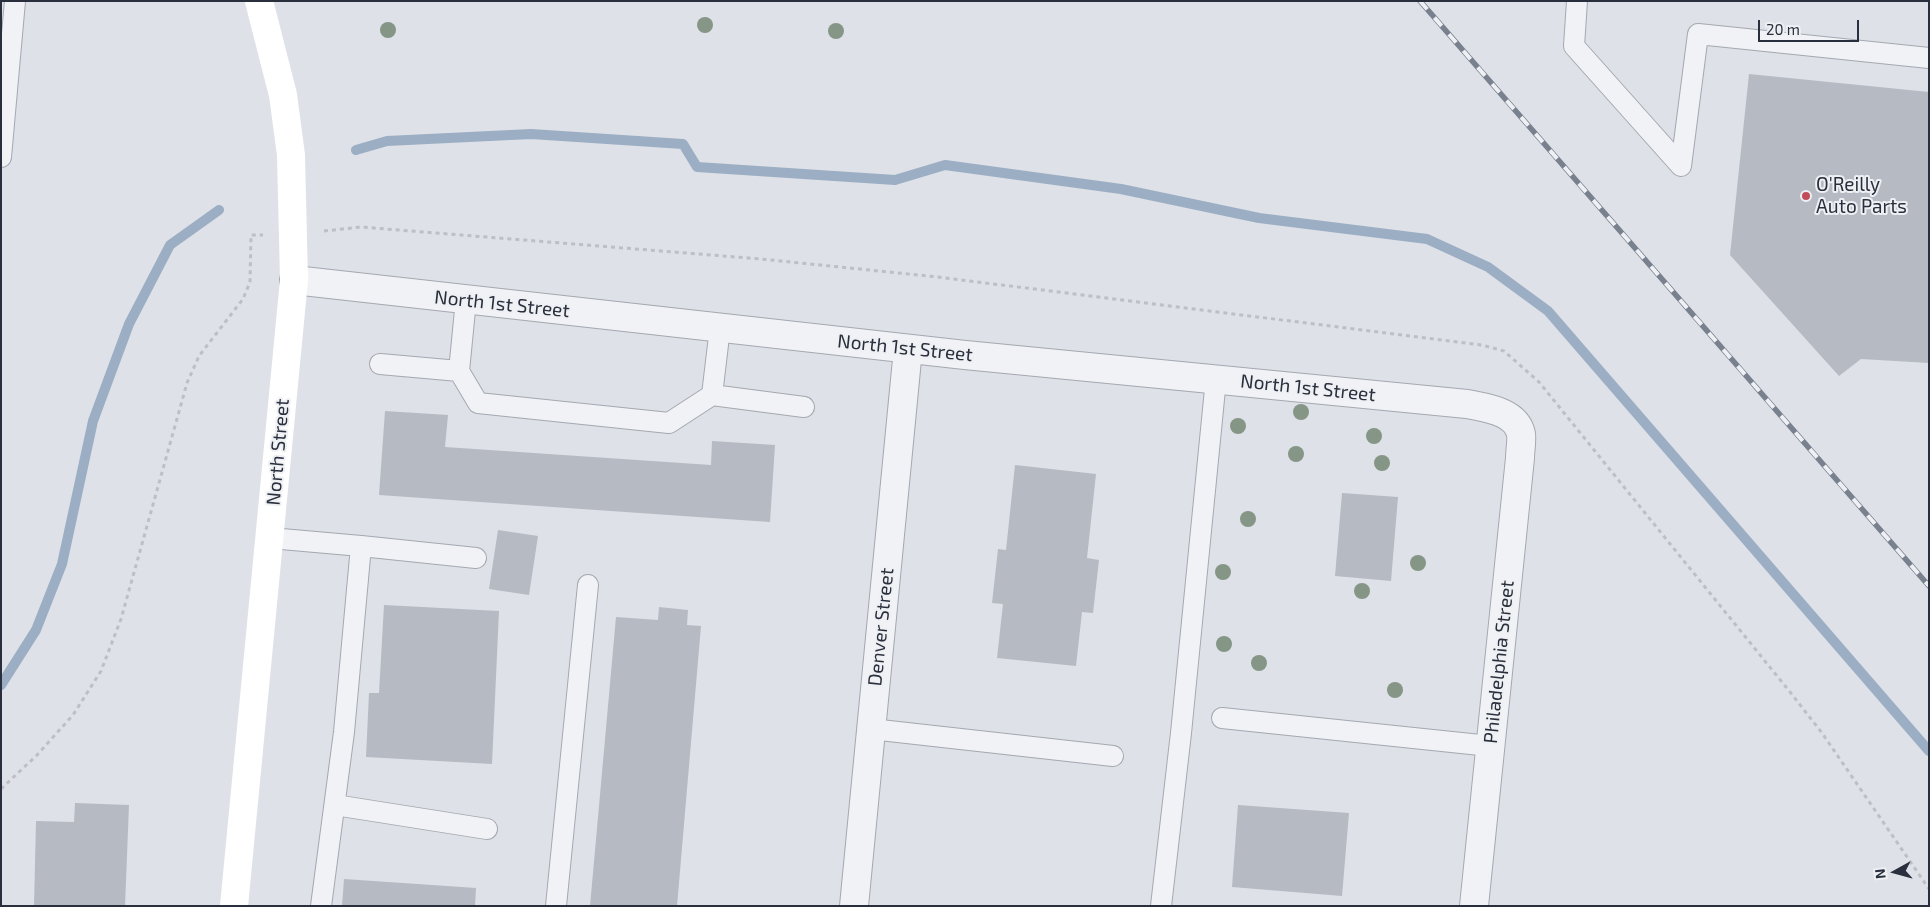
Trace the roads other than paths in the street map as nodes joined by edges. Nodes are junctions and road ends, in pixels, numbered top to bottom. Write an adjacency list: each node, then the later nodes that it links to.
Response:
1 (15, 1): 5 (lane)
2 (259, 1): 6 (street, North Street)
3 (1577, 1): 4 (lane)
4 (1929, 58)
5 (1, 157)
6 (294, 280): 7 (street, North 1st Street); 16 (street, North Street)
7 (466, 300): 8 (street, North 1st Street); 11 (lane)
8 (720, 328): 9 (street, North 1st Street); 13 (lane)
9 (908, 348): 12 (street, North 1st Street); 21 (street, Denver Street)
10 (380, 364): 11 (lane)
11 (459, 371): 13 (lane)
12 (1216, 379): 15 (street, North 1st Street); 30 (lane)
13 (712, 395): 14 (lane)
14 (804, 407)
15 (1513, 420): 22 (street, Philadelphia Street)
16 (270, 538): 17 (lane); 26 (street, North Street)
17 (361, 546): 18 (lane); 24 (lane)
18 (476, 558)
19 (588, 585): 28 (lane)
20 (1222, 718): 22 (lane)
21 (871, 729): 23 (lane); 29 (street, Denver Street)
22 (1490, 746): 31 (street, Philadelphia Street)
23 (1113, 756)
24 (335, 805): 25 (lane); 27 (lane)
25 (487, 829)
26 (234, 906)
27 (321, 906)
28 (556, 906)
29 (854, 906)
30 (1161, 906)
31 (1474, 906)

